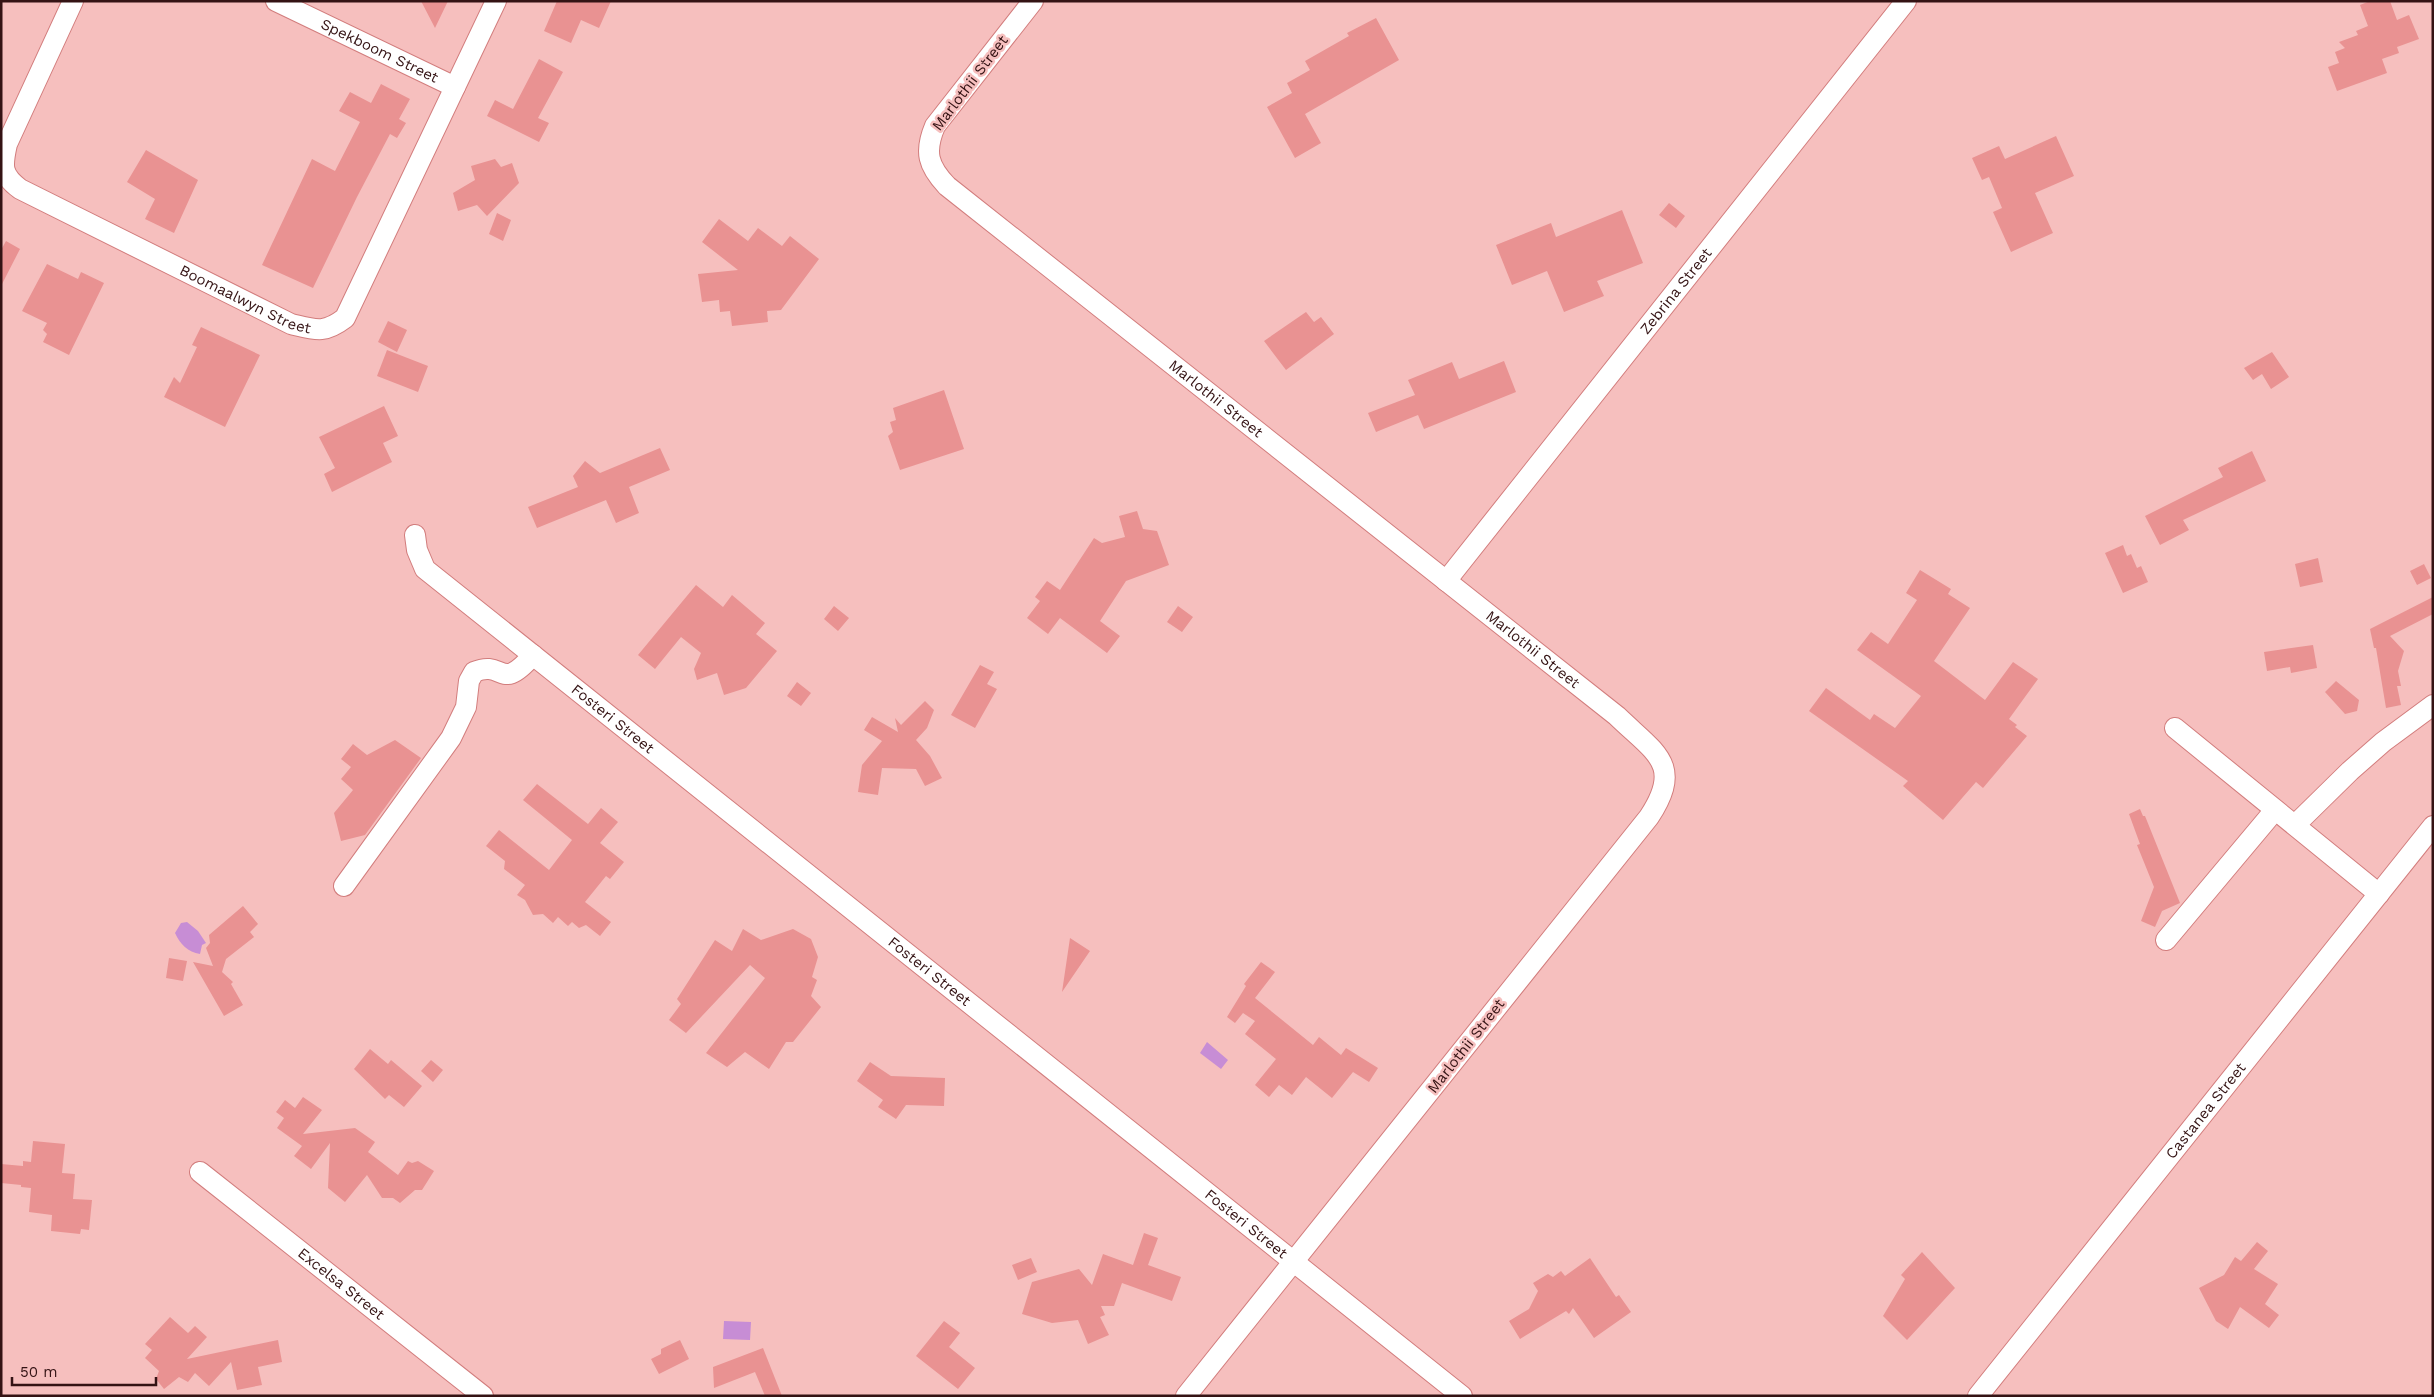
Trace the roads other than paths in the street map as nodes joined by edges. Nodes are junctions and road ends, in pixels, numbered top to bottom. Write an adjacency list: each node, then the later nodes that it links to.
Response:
1 (74, 1): 6 (street, Boomaalwyn Street)
2 (276, 1): 6 (street, Spekboom Street)
3 (496, 1): 6 (street, Boomaalwyn Street)
4 (1033, 1): 8 (street, Marlothii Street)
5 (1906, 1): 8 (street, Zebrina Street)
6 (455, 87)
7 (415, 535): 9 (street, Fosteri Street)
8 (1446, 581): 19 (street, Marlothii Street)
9 (533, 655): 15 (street); 19 (street, Fosteri Street)
10 (2433, 705): 13 (street)
11 (2175, 728): 12 (street)
12 (2276, 810): 13 (street); 17 (street)
13 (2295, 825): 16 (street)
14 (2433, 826): 16 (street, Castanea Street)
15 (344, 886)
16 (2378, 894): 23 (street, Castanea Street)
17 (2166, 940)
18 (200, 1172): 20 (street, Excelsa Street)
19 (1295, 1261): 21 (street, Marlothii Street); 22 (street, Fosteri Street)
20 (483, 1396)
21 (1186, 1396)
22 (1462, 1396)
23 (1978, 1396)

